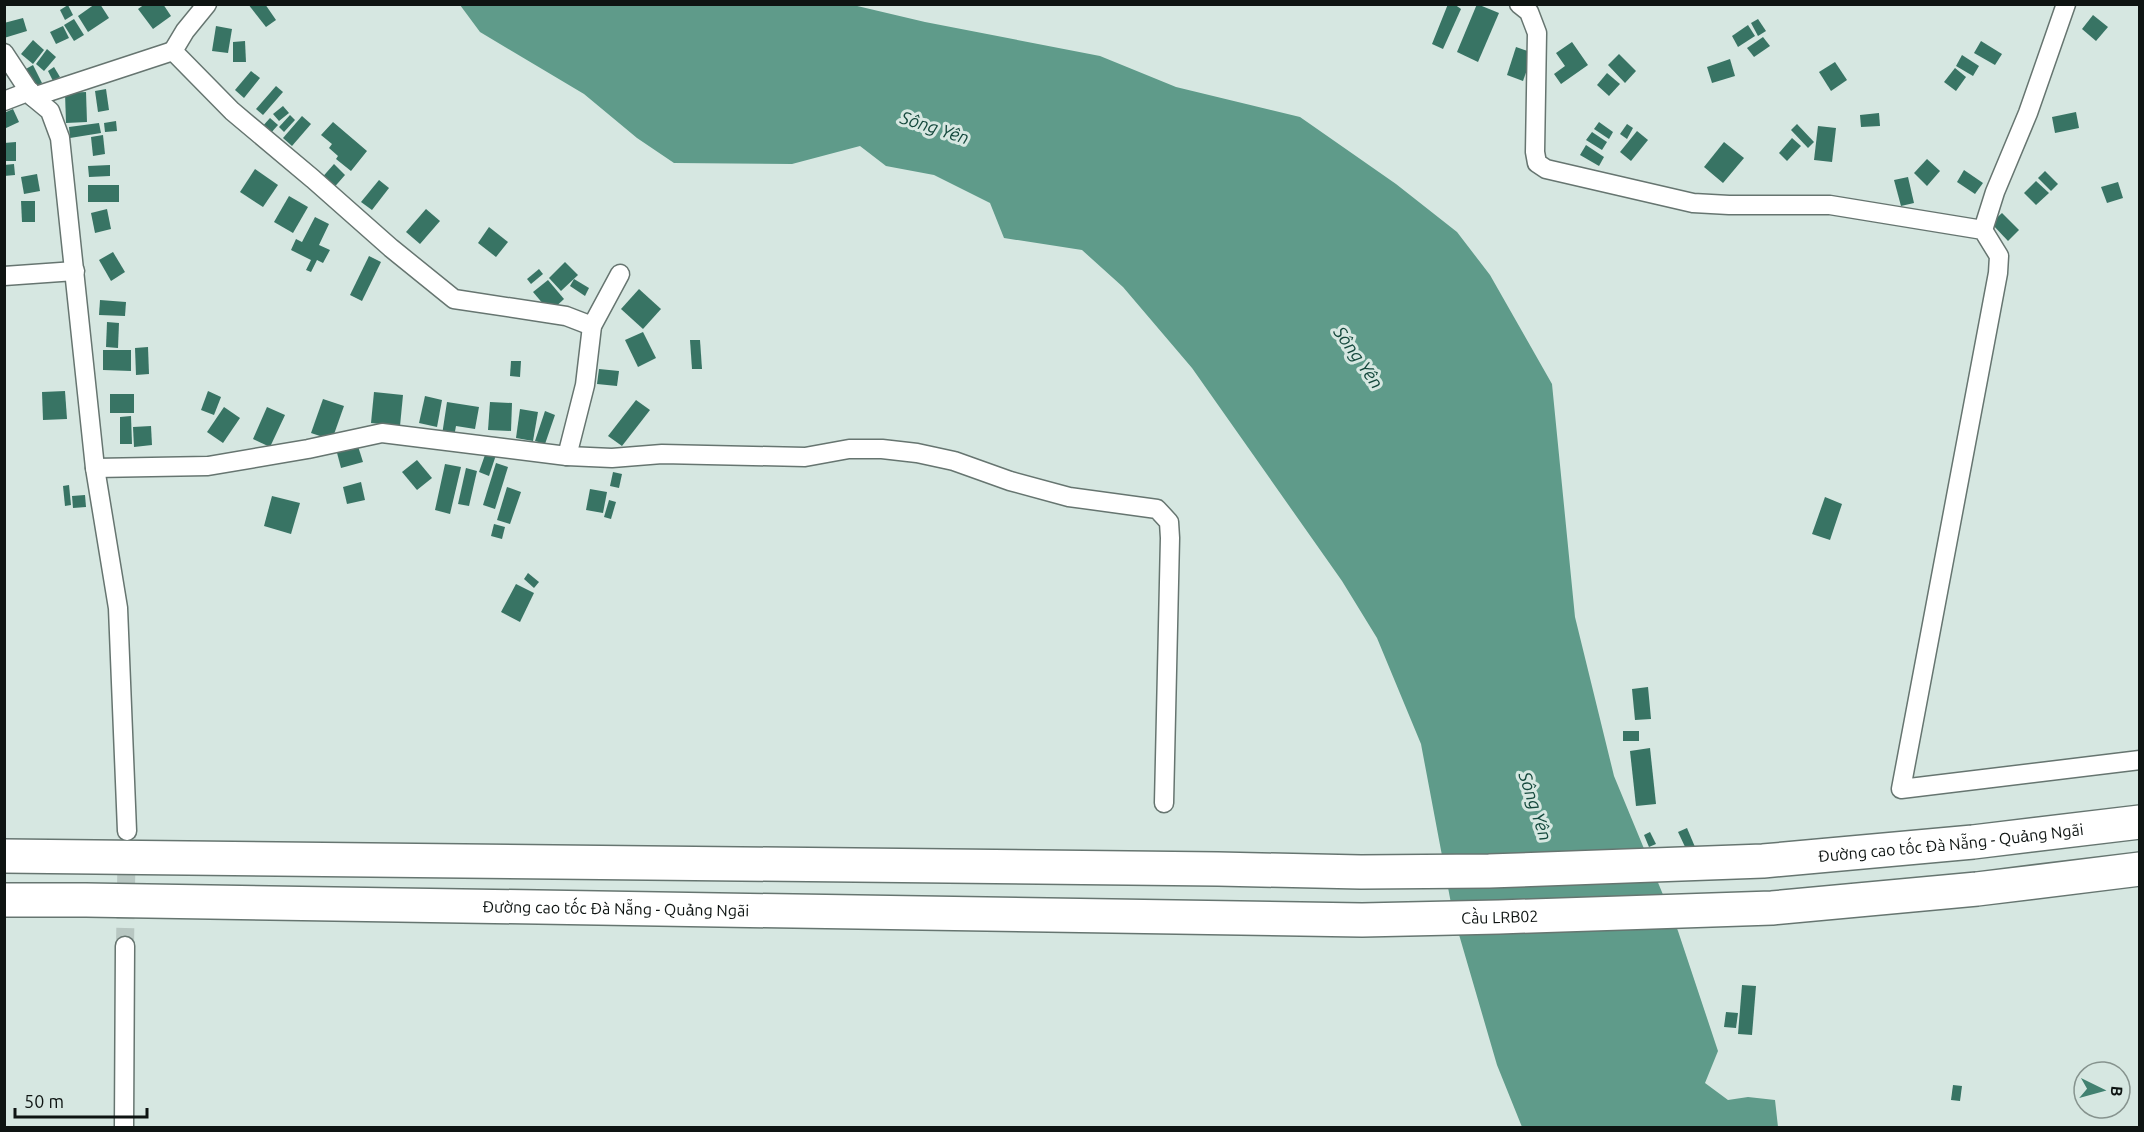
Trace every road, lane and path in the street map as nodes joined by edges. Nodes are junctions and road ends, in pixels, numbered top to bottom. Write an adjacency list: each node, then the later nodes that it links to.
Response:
1 (207, 4): 4 (street)
2 (1519, 4): 8 (street)
3 (2066, 4): 8 (street)
4 (173, 51): 6 (street); 12 (street)
5 (4, 53): 6 (street)
6 (31, 94): 7 (street); 9 (street)
7 (4, 101)
8 (1983, 230): 15 (street)
9 (75, 272): 11 (street); 14 (street)
10 (620, 274): 12 (street)
11 (4, 276)
12 (592, 326): 13 (street)
13 (567, 456): 14 (street); 16 (street)
14 (96, 477): 18 (street)
15 (2139, 760)
16 (1164, 803)
17 (2139, 822): 19 (highway, Đường cao tốc Đà Nẵng - Quảng Ngãi)
18 (127, 831)
19 (4, 856)
20 (2139, 869): 22 (highway, Cầu LRB02)
21 (4, 900): 22 (highway, Đường cao tốc Đà Nẵng - Quảng Ngãi)
22 (1226, 917)
23 (125, 946): 24 (street)
24 (124, 1128)

